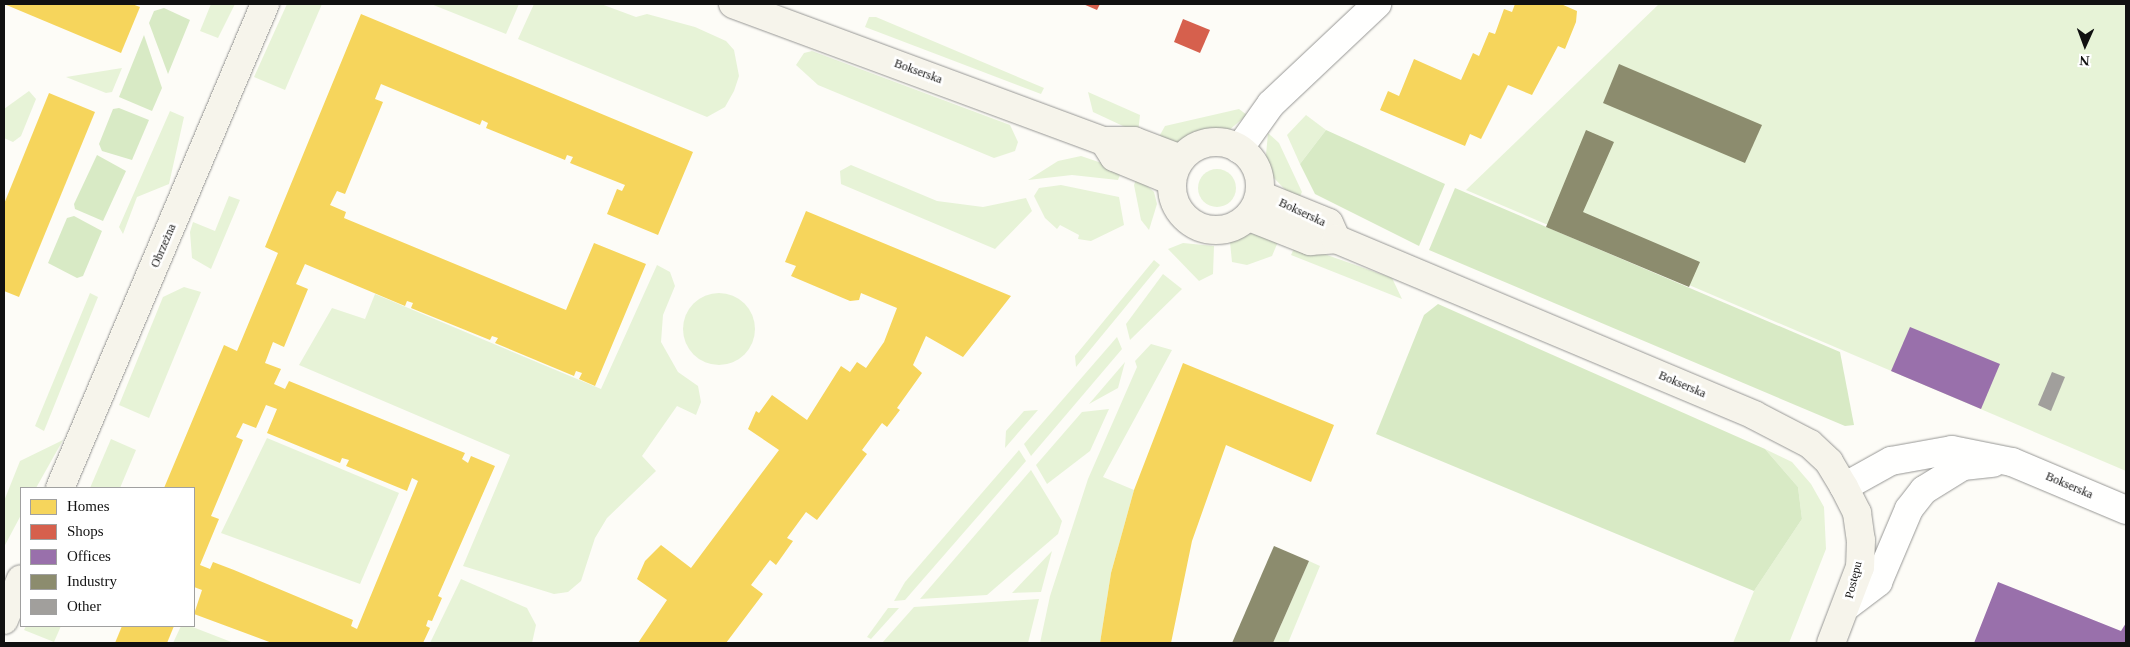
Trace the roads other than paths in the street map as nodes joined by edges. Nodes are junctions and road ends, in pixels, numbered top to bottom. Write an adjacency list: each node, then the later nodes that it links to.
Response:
1 (265, 4): 8 (street, Obrzeżna)
2 (733, 4): 5 (street, Bokserska)
3 (1377, 4): 4 (street)
4 (1240, 149): 5 (street); 6 (street)
5 (1176, 170): 6 (street)
6 (1255, 205): 9 (street, Bokserska)
7 (2012, 462): 9 (street, Bokserska); 10 (street, Bokserska); 12 (street, Bokserska)
8 (60, 487)
9 (1844, 487): 12 (street, Postępu)
10 (2126, 510)
11 (13, 587): 13 (street)
12 (1848, 604): 14 (street, Postępu)
13 (4, 620)
14 (1830, 643)

